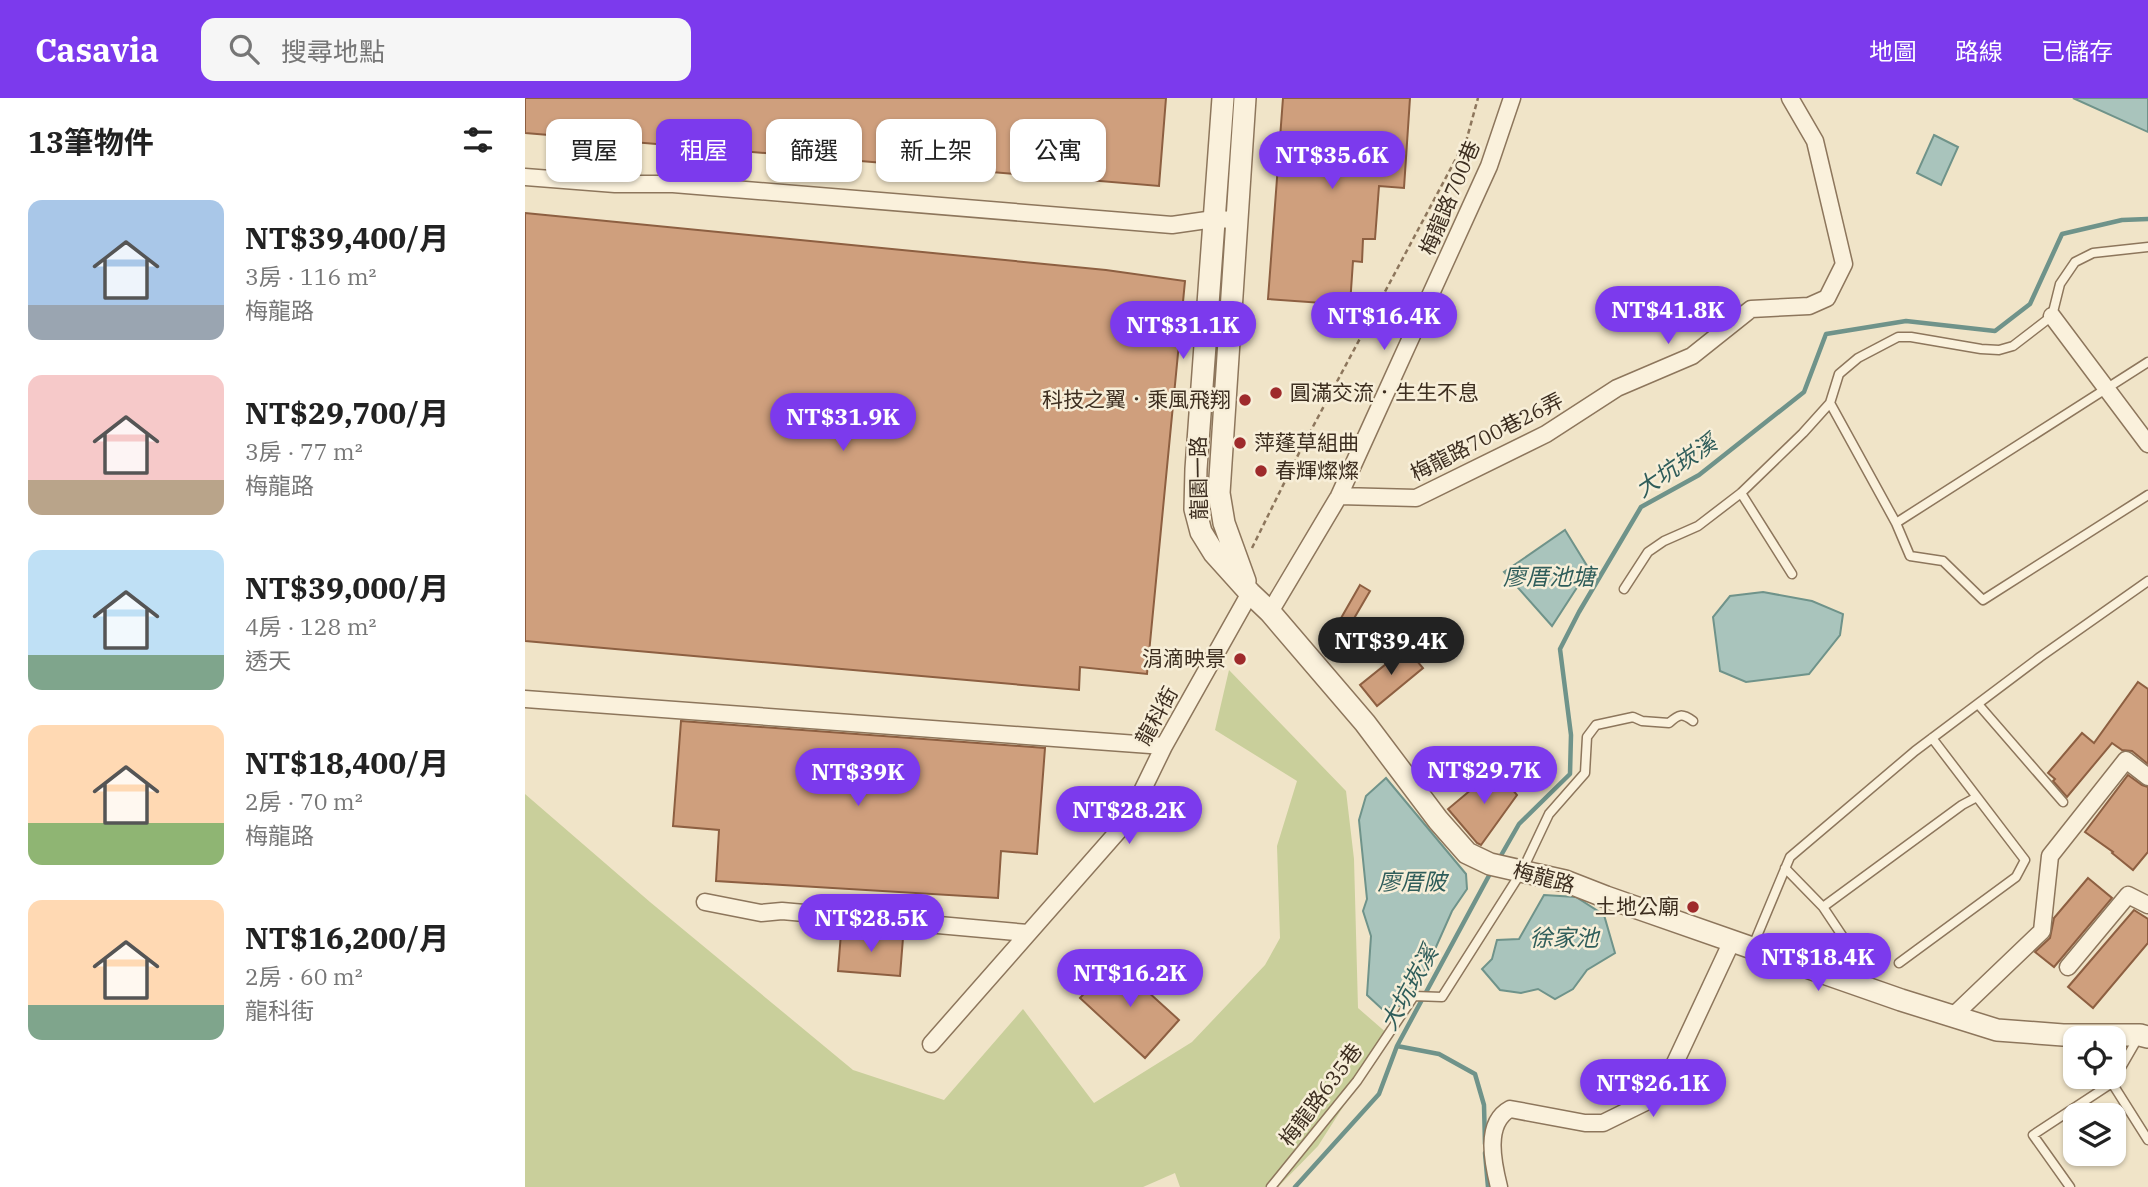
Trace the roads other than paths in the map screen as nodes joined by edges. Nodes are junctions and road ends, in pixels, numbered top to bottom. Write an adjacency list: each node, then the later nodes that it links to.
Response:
1 (1223, 98): 6 (street, 龍園一路)
2 (1245, 98): 7 (street, 龍園一路)
3 (1512, 98): 16 (street, 梅龍路700巷)
4 (1790, 98): 16 (street, 梅龍路700巷26弄)
5 (525, 177): 6 (street)
6 (1214, 219): 7 (street); 21 (street, 龍園一路)
7 (1236, 220): 21 (street, 龍園一路)
8 (2148, 247): 9 (lane)
9 (2052, 316): 11 (street); 12 (lane)
10 (2148, 362): 11 (lane)
11 (2108, 389): 13 (street); 17 (lane)
12 (1830, 403): 14 (lane); 17 (lane)
13 (2148, 443)
14 (1741, 493): 18 (lane); 20 (lane)
15 (2148, 495): 17 (lane)
16 (1339, 496): 22 (street, 梅龍路700巷)
17 (1896, 523)
18 (1792, 575)
19 (2148, 581): 24 (lane)
20 (1623, 589)
21 (1250, 593): 22 (street, 梅龍路); 27 (street, 龍科街)
22 (1270, 612): 31 (street, 梅龍路)
23 (525, 699): 27 (street)
24 (1978, 704): 26 (lane); 30 (lane)
25 (1693, 721): 31 (lane, 梅龍路635巷)
26 (1932, 738): 29 (lane); 32 (lane)
27 (1164, 746): 36 (street, 龍科街)
28 (2148, 777): 42 (street)
29 (1977, 797): 35 (lane); 40 (lane)
30 (2063, 802)
31 (1506, 867): 38 (street, 梅龍路); 49 (lane, 梅龍路635巷)
32 (1785, 868): 35 (lane); 39 (lane)
33 (705, 902): 36 (street)
34 (2148, 905): 41 (street)
35 (1823, 907): 37 (lane)
36 (1028, 933): 44 (street, 龍科街)
37 (1845, 940)
38 (1732, 941): 39 (street, 梅龍路); 50 (street)
39 (1752, 948): 42 (street, 梅龍路)
40 (1899, 963)
41 (2068, 967)
42 (1953, 1016): 43 (street, 梅龍路)
43 (2144, 1036): 45 (lane)
44 (931, 1044)
45 (2126, 1062)
46 (2103, 1089): 51 (lane)
47 (2116, 1089): 48 (lane)
48 (2148, 1140)
49 (1271, 1187)
50 (1499, 1187)
51 (2070, 1187)

